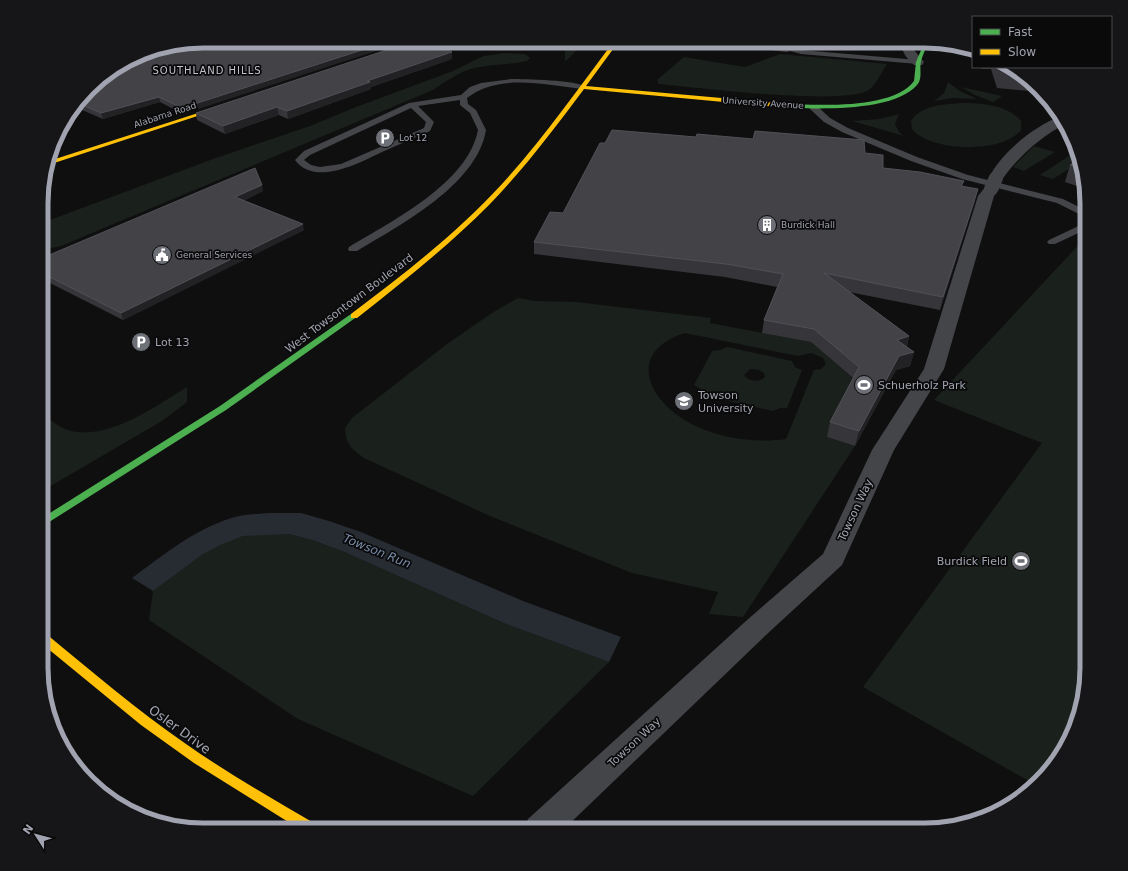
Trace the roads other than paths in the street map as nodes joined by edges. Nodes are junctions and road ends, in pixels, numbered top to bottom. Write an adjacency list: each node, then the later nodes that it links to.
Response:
1 (612, 48): 8 (street, West Towsontown Boulevard)
2 (769, 48): 6 (lane)
3 (786, 48): 6 (lane)
4 (908, 48): 7 (street)
5 (924, 48): 7 (street, University Avenue)
6 (801, 52): 7 (lane)
7 (918, 62): 12 (street, University Avenue)
8 (582, 87): 9 (lane); 12 (street, University Avenue); 19 (street, West Towsontown Boulevard)
9 (463, 97): 11 (lane); 18 (lane)
10 (231, 104): 14 (street, Alabama Road)
11 (412, 105): 11 (lane)
12 (813, 107): 15 (lane)
13 (1057, 123): 22 (street, Towson Way)
14 (53, 162)
15 (1080, 211)
16 (1080, 228): 17 (lane)
17 (1052, 242)
18 (353, 249)
19 (48, 518)
20 (48, 641): 21 (street, Osler Drive)
21 (302, 823)
22 (547, 823)

